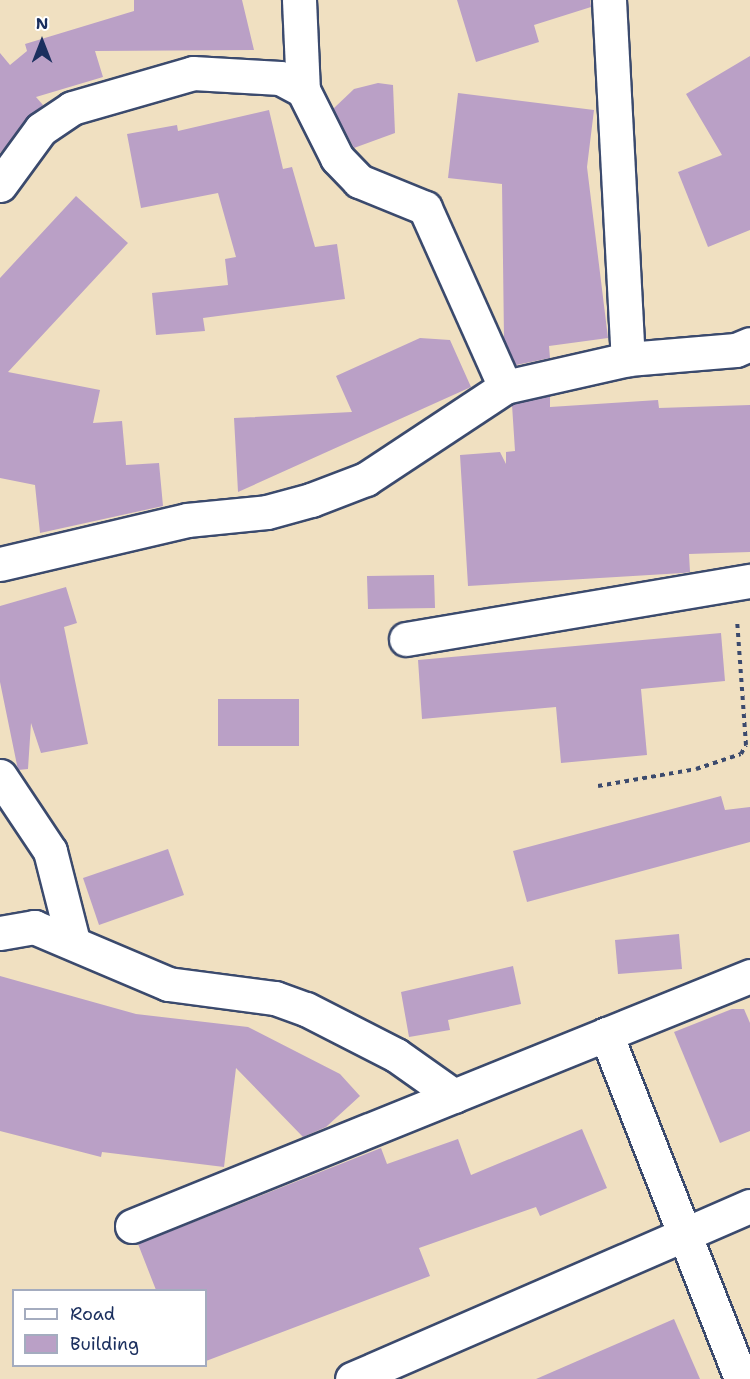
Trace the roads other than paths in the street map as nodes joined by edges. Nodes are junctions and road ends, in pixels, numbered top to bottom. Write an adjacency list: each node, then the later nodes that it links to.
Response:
1 (299, 0): 3 (street)
2 (609, 0): 6 (street)
3 (303, 90): 4 (street); 7 (street)
4 (0, 184)
5 (750, 344): 6 (street)
6 (628, 359): 7 (street)
7 (505, 387): 8 (street)
8 (0, 564)
9 (742, 583): 10 (street)
10 (406, 639)
11 (1, 780): 13 (street)
12 (0, 933): 13 (street)
13 (73, 941): 16 (street)
14 (750, 976): 15 (street)
15 (606, 1034): 16 (street); 19 (street)
16 (454, 1096): 18 (street)
17 (750, 1206): 19 (street)
18 (132, 1226)
19 (683, 1234): 20 (street); 21 (street)
20 (352, 1379)
21 (741, 1379)

